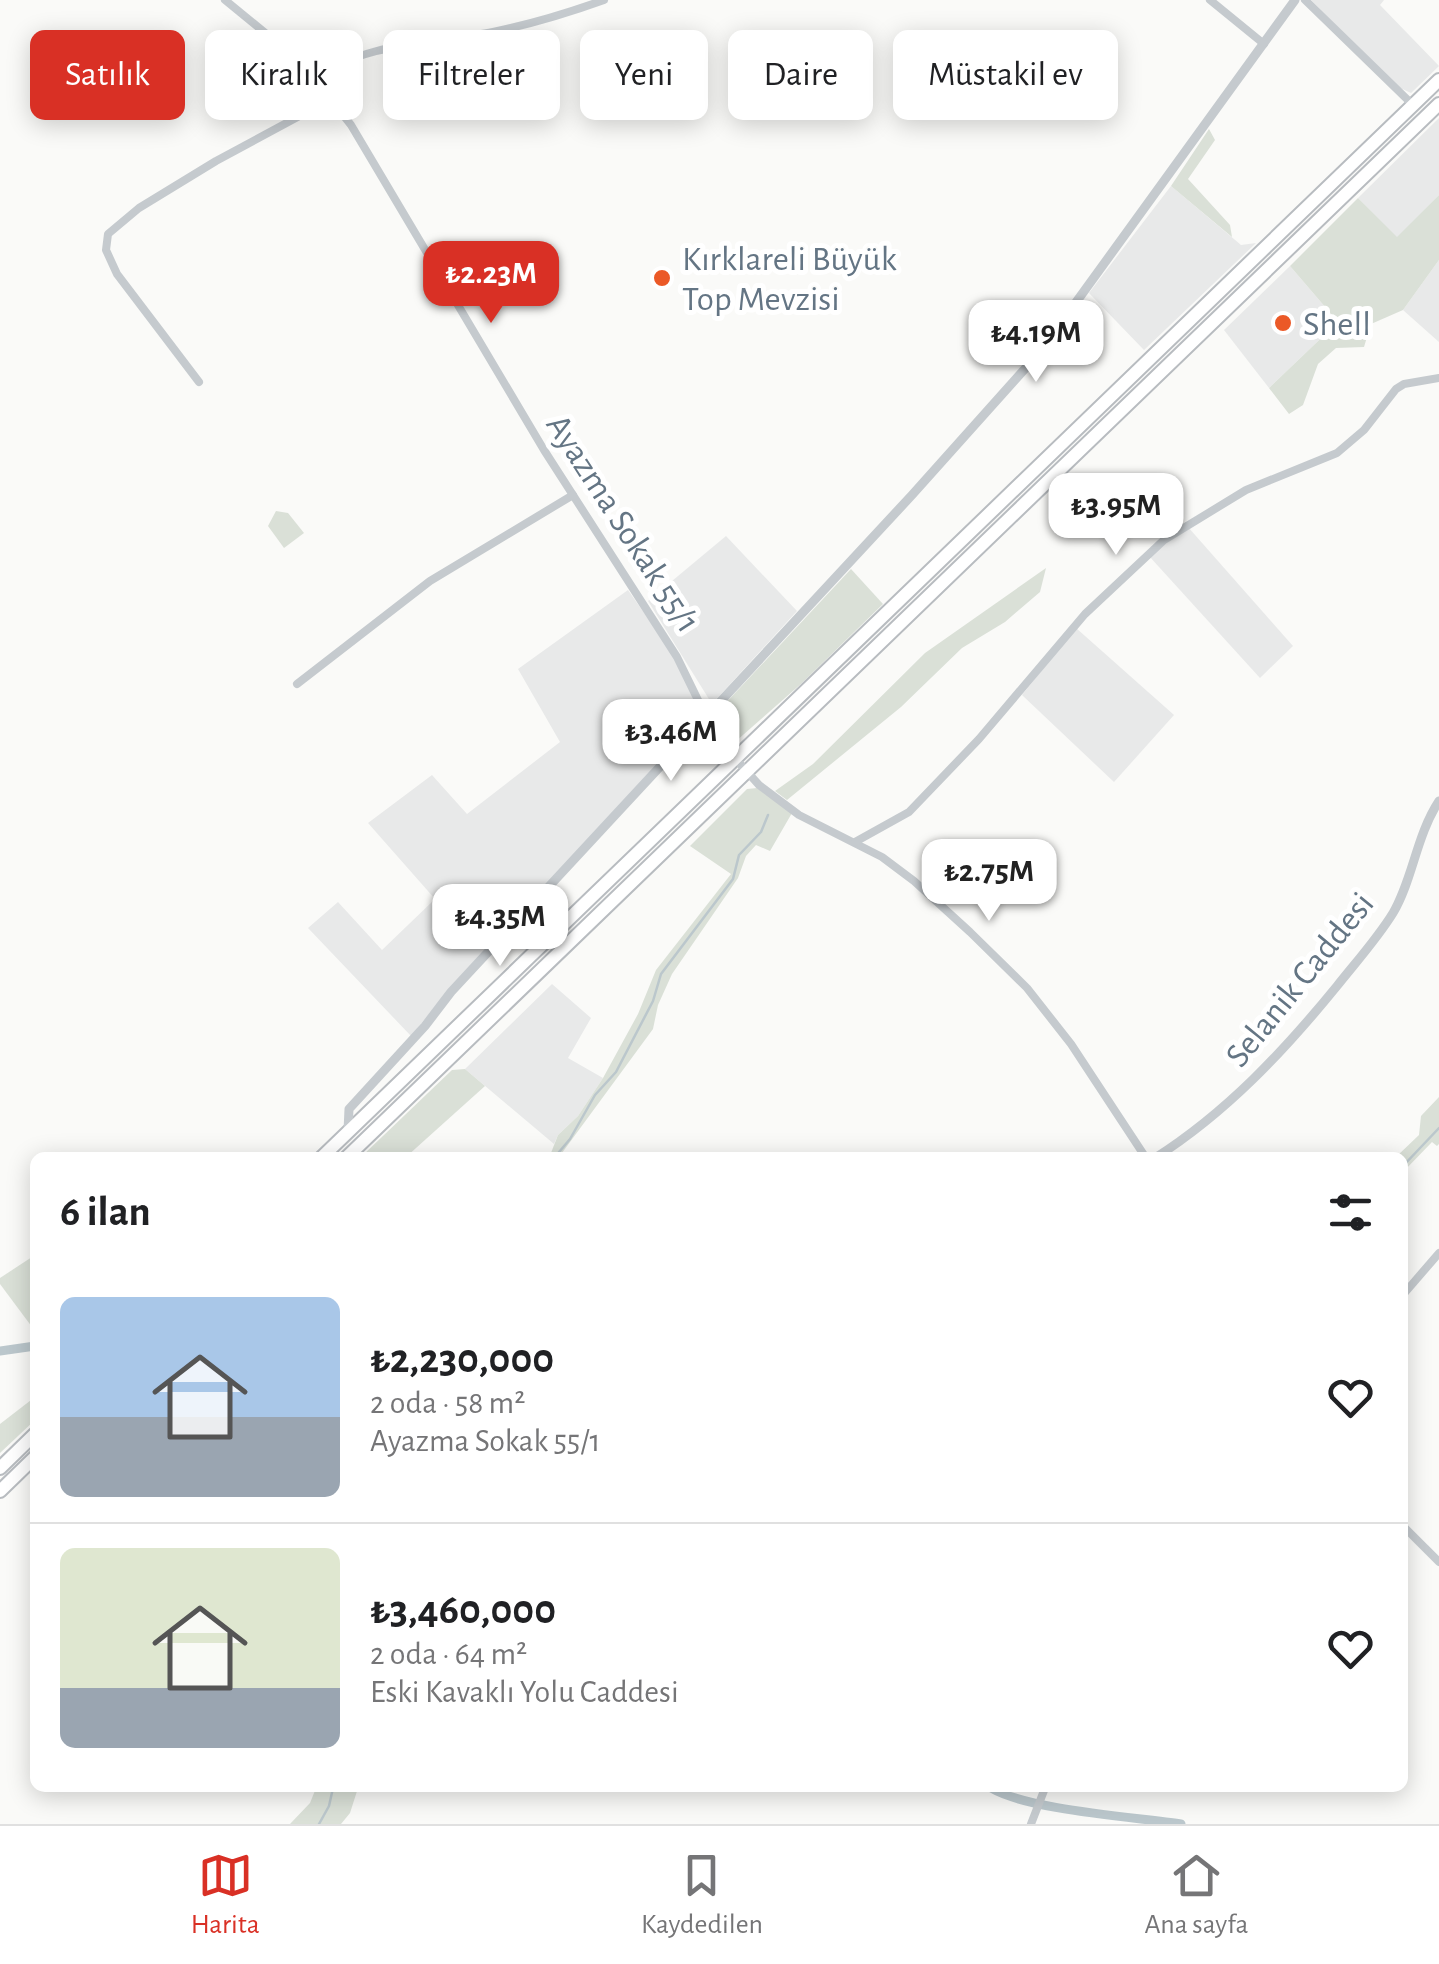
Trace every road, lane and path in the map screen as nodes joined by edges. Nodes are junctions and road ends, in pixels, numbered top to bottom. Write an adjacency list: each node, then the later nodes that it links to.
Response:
1 (225, 0): 6 (street, Ayazma Sokak 55/1)
2 (604, 0): 8 (street)
3 (1210, 0): 7 (street)
4 (1295, 0): 7 (street)
5 (1305, 0): 11 (street)
6 (261, 30)
7 (1264, 44): 18 (street)
8 (363, 57)
9 (1439, 80): 11 (highway)
10 (1439, 104): 20 (highway)
11 (1413, 105): 19 (highway)
12 (292, 120): 15 (street)
13 (347, 120): 16 (street, Ayazma Sokak 55/1)
14 (1439, 378): 22 (street)
15 (199, 382)
16 (573, 495): 17 (street); 18 (street, Ayazma Sokak 55/1)
17 (297, 684)
18 (708, 714): 19 (street, Ayazma Sokak 55/1); 23 (street)
19 (734, 760): 20 (street, Ayazma Sokak 55/1); 23 (highway)
20 (747, 773): 22 (street, Ayazma Sokak 55/1); 25 (highway)
21 (1439, 801): 27 (street, Selanik Caddesi)
22 (855, 842): 26 (street, Ayazma Sokak 55/1)
23 (348, 1131): 24 (highway)
24 (327, 1152)
25 (352, 1152)
26 (1142, 1152)
27 (1165, 1152)
28 (1439, 1253): 29 (street)
29 (1408, 1289)
30 (30, 1439): 32 (highway)
31 (30, 1462): 33 (highway)
32 (0, 1468)
33 (0, 1491)
34 (1408, 1532): 35 (street)
35 (1439, 1562)
36 (1044, 1792): 37 (street)
37 (1031, 1824)

